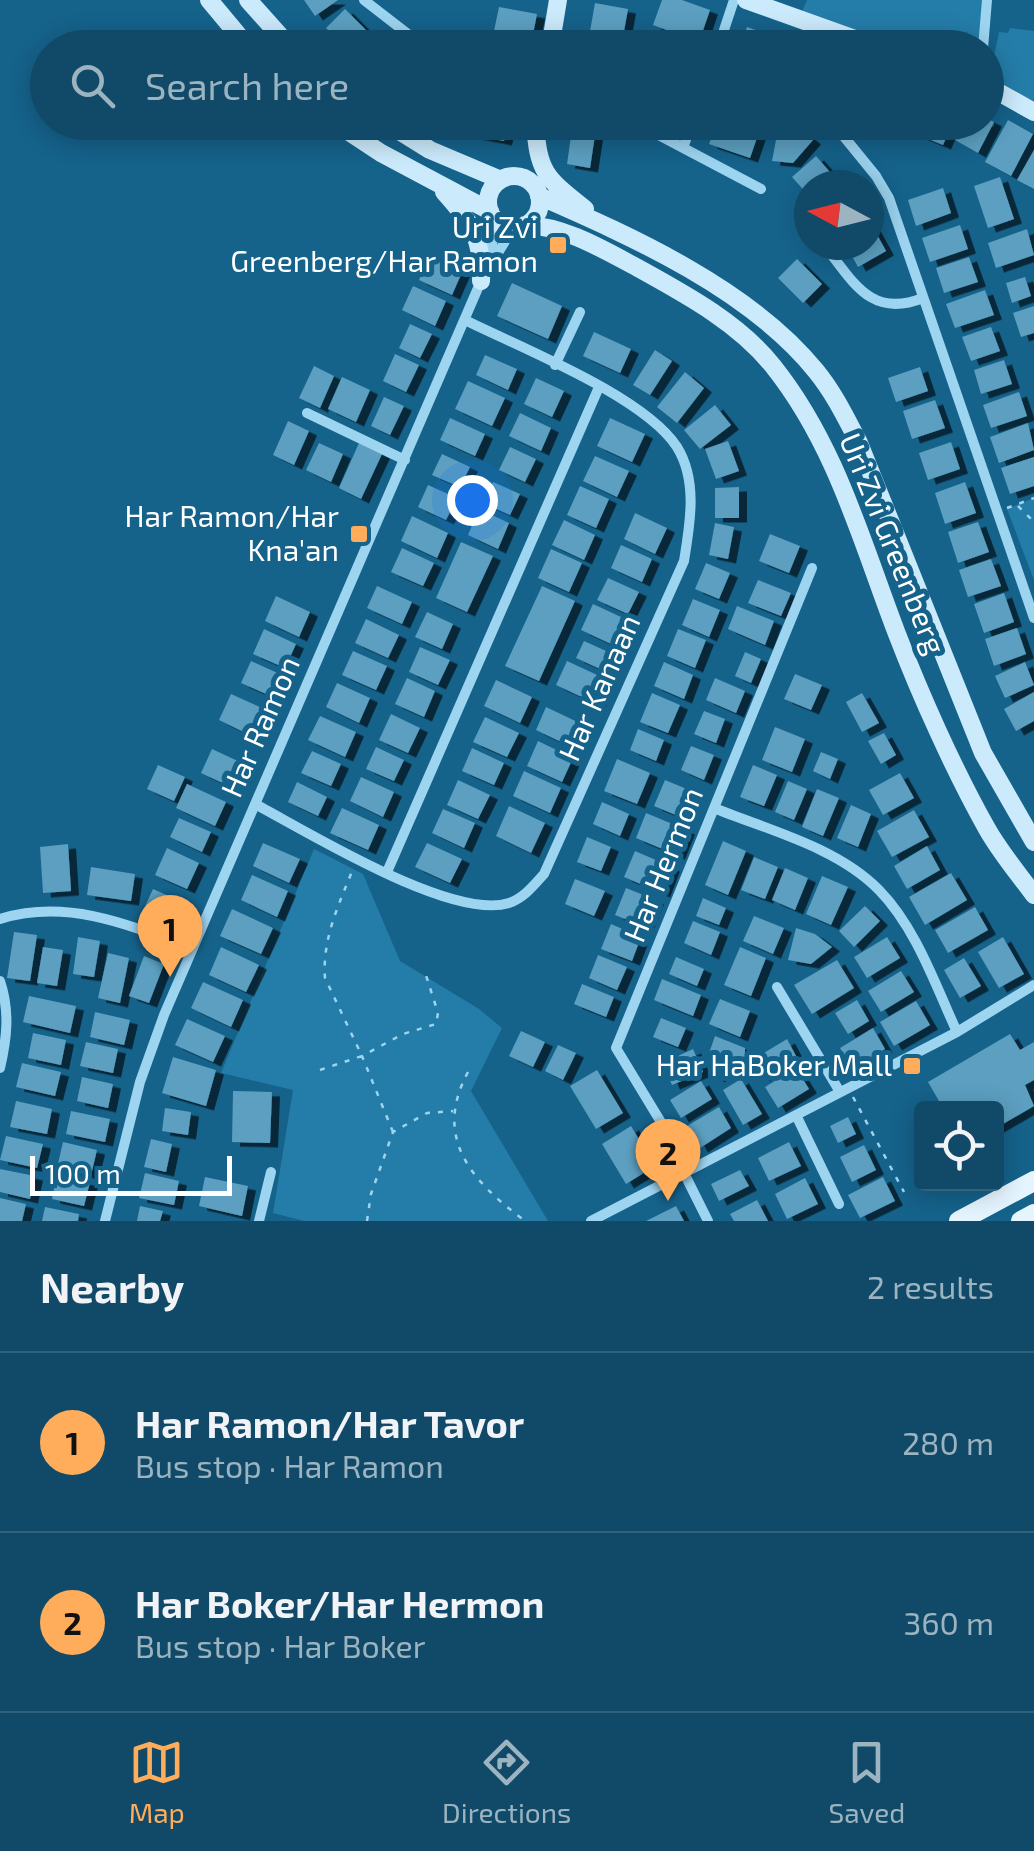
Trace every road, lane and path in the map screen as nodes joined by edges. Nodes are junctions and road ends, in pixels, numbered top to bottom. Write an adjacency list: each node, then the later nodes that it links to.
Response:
1 (209, 0): 8 (main road)
2 (248, 0): 9 (main road)
3 (364, 0): 10 (street)
4 (558, 0): 11 (main road)
5 (734, 0): 12 (street)
6 (746, 0): 13 (main road)
7 (988, 0): 14 (street)
8 (234, 30)
9 (274, 30)
10 (403, 30)
11 (553, 30)
12 (724, 30)
13 (812, 30)
14 (985, 30)
15 (1004, 95): 16 (main road)
16 (1034, 112)
17 (364, 140): 27 (main road, Uri Zvi Greenberg)
18 (414, 140): 26 (main road)
19 (530, 140): 25 (main road)
20 (536, 140): 31 (main road)
21 (669, 140): 24 (street)
22 (686, 140): 24 (street)
23 (847, 140): 35 (street)
24 (684, 148): 28 (street)
25 (521, 177): 26 (main road); 29 (main road)
26 (501, 180): 30 (main road)
27 (437, 184): 30 (main road, Uri Zvi Greenberg); 34 (main road)
28 (762, 189)
29 (539, 196): 30 (main road); 31 (main road, Uri Zvi Greenberg)
30 (506, 221): 33 (street, Har Ramon); 33 (street, Har Ramon); 53 (main road, Uri Zvi Greenberg)
31 (604, 224): 50 (main road, Uri Zvi Greenberg)
32 (835, 260): 35 (street)
33 (490, 262): 34 (street, Har Ramon)
34 (481, 281): 37 (street, Har Ramon)
35 (923, 298): 44 (street)
36 (580, 312): 38 (street)
37 (465, 320): 38 (street, Har Kanaan); 41 (street, Har Ramon)
38 (555, 365): 39 (street, Har Kanaan)
39 (598, 387): 52 (street); 52 (street, Har Kanaan)
40 (307, 413): 41 (street)
41 (405, 460): 48 (street, Har Ramon)
42 (1034, 498): 43 (path)
43 (1017, 505): 44 (path); 45 (path)
44 (996, 512): 47 (street)
45 (1034, 522)
46 (812, 568): 49 (street, Har Hermon)
47 (1034, 618)
48 (255, 804): 51 (street, Har Kanaan); 55 (street, Har Ramon)
49 (714, 808): 60 (street); 70 (street, Har Hermon)
50 (1034, 842)
51 (357, 858): 52 (street, Har Kanaan); 61 (path)
52 (387, 872)
53 (1034, 896)
54 (0, 920): 55 (street)
55 (192, 949): 75 (street, Har Ramon)
56 (424, 968): 61 (path)
57 (0, 981): 62 (street)
58 (1031, 985): 60 (street)
59 (778, 988): 65 (street)
60 (957, 1032): 65 (street)
61 (362, 1056): 63 (path); 68 (path)
62 (0, 1068)
63 (320, 1070)
64 (468, 1072): 66 (path)
65 (844, 1090): 67 (street); 72 (path)
66 (453, 1110): 68 (path); 78 (path)
67 (796, 1115): 70 (street); 73 (street)
68 (394, 1132): 77 (path)
69 (271, 1172): 76 (street)
70 (687, 1172): 79 (street); 80 (street)
71 (1034, 1181): 81 (main road)
72 (904, 1192)
73 (839, 1204)
74 (1034, 1214): 82 (main road)
75 (105, 1221)
76 (259, 1221)
77 (367, 1221)
78 (525, 1221)
79 (591, 1221)
80 (708, 1221)
81 (959, 1221)
82 (1020, 1221)

